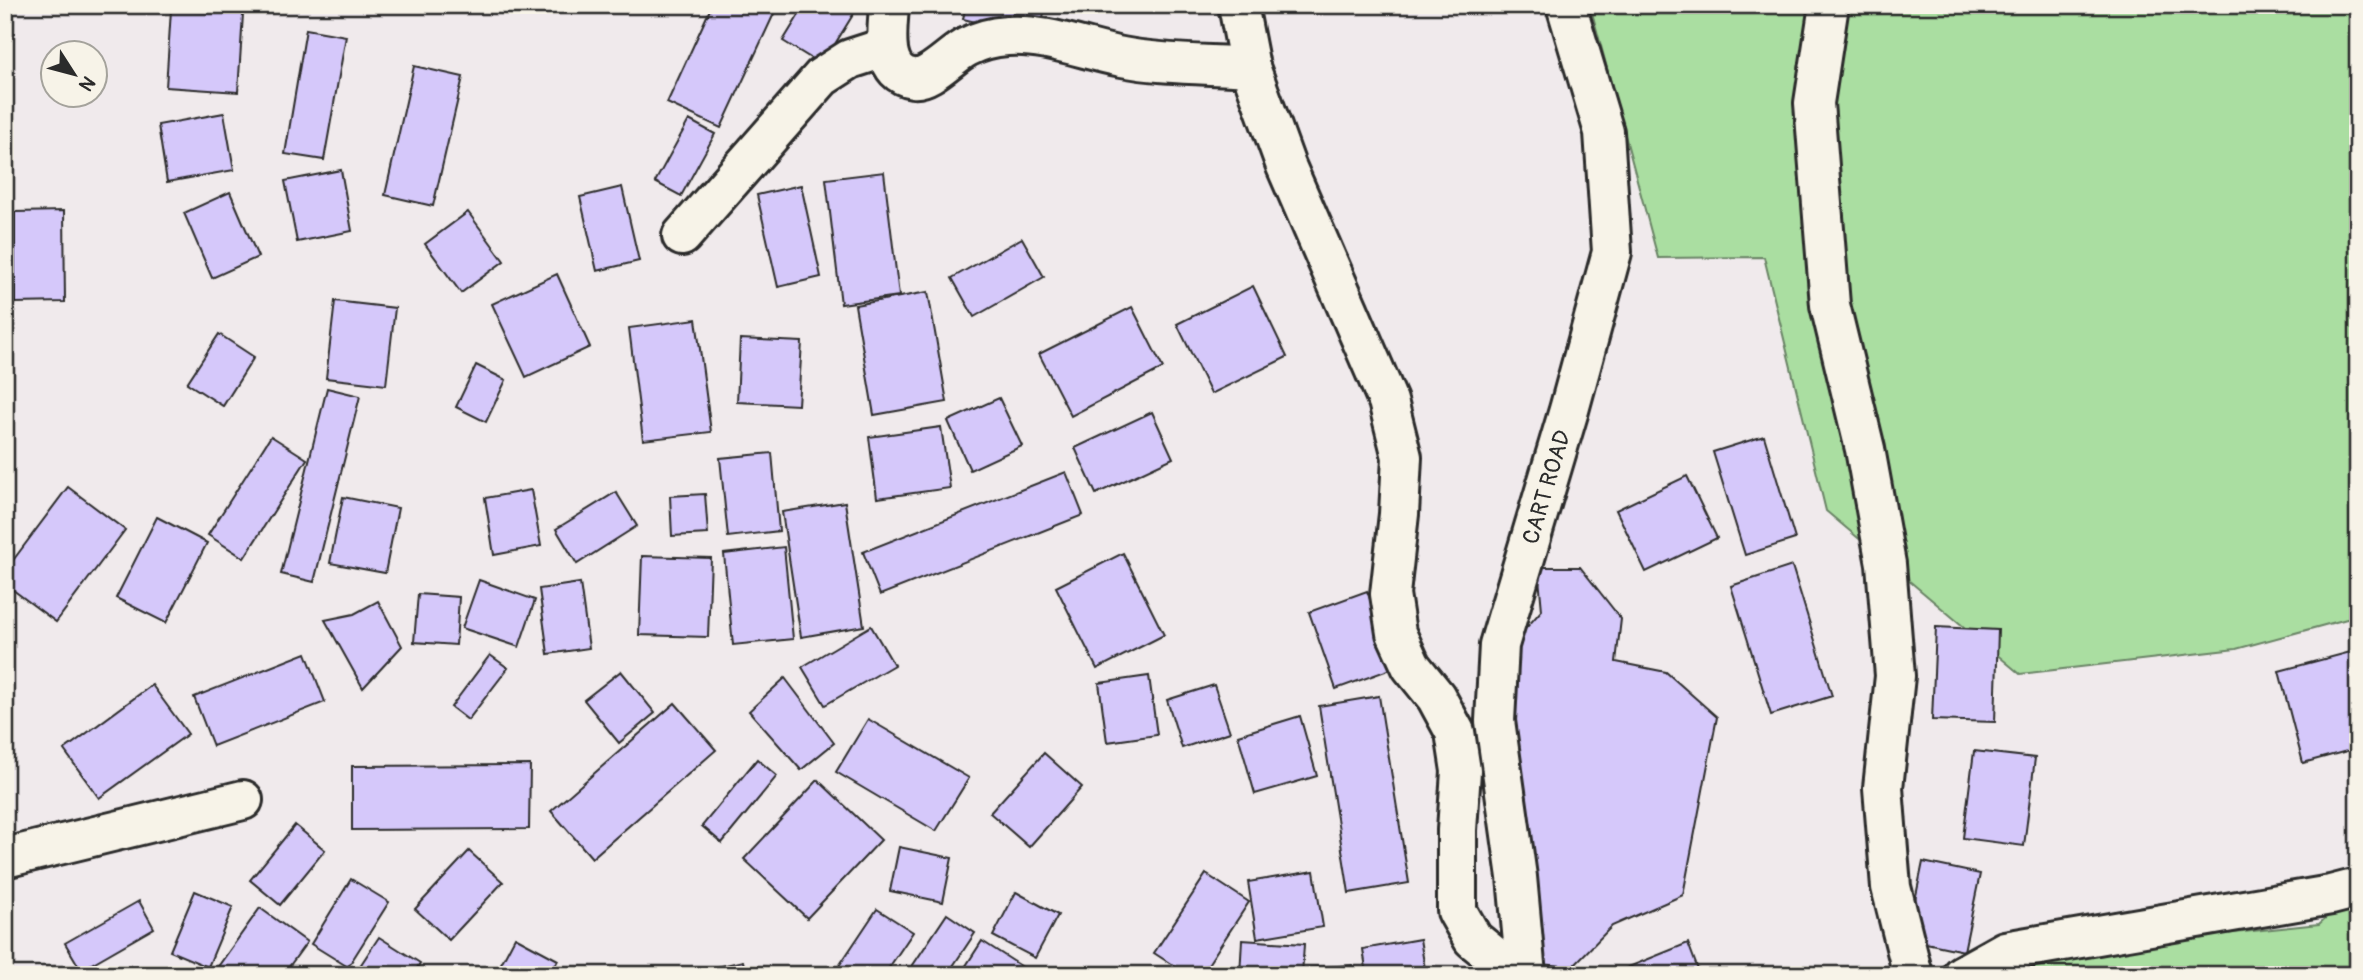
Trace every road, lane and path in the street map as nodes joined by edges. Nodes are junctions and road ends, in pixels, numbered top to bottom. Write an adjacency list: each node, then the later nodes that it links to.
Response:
1 (889, 5): 5 (street)
2 (1238, 5): 6 (street)
3 (1566, 5): 11 (street, CART ROAD)
4 (1829, 5): 12 (street)
5 (887, 47): 6 (street); 7 (street)
6 (1250, 67): 11 (street)
7 (682, 236)
8 (243, 800): 9 (street)
9 (5, 858)
10 (2358, 888): 13 (street)
11 (1525, 974)
12 (1913, 975)
13 (1962, 975)

